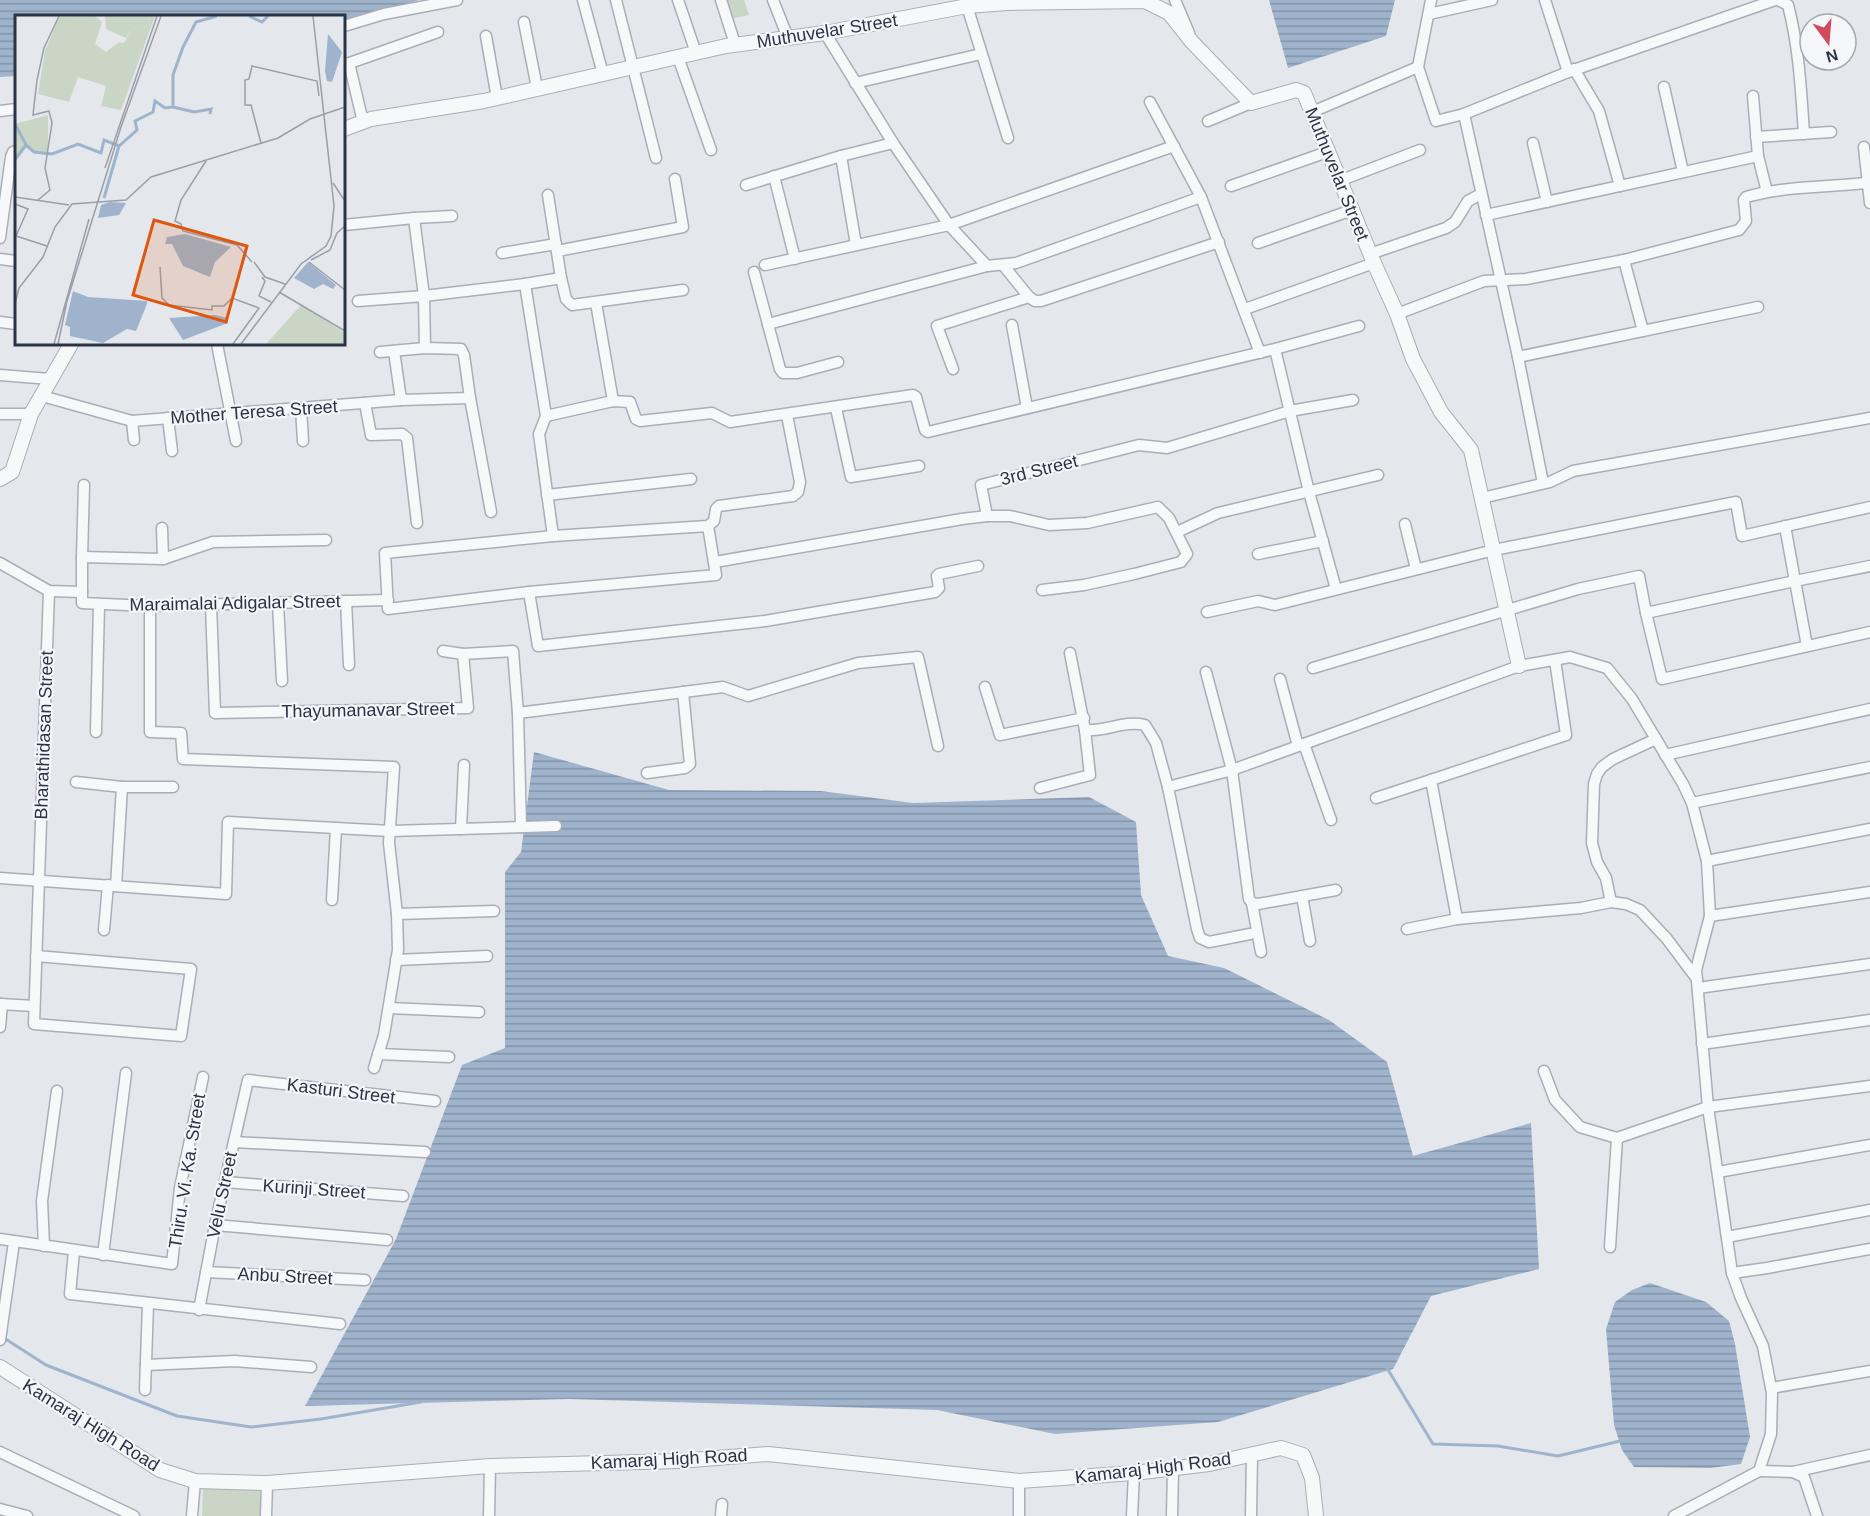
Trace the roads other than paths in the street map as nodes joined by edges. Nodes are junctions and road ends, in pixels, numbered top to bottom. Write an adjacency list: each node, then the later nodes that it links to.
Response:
1 (457, 0): 17 (street)
2 (583, 0): 31 (street)
3 (616, 0): 28 (street)
4 (678, 0): 24 (street)
5 (720, 0): 23 (street)
6 (773, 0): 21 (street)
7 (1175, 0): 22 (street)
8 (1431, 0): 15 (street)
9 (1492, 0): 15 (street)
10 (1545, 0): 30 (street)
11 (1776, 0): 30 (street); 47 (street)
12 (1100, 1): 13 (street, Muthuvelar Street); 22 (street, Muthuvelar Street)
13 (1027, 2): 14 (street, Muthuvelar Street)
14 (967, 6): 19 (street, Muthuvelar Street); 25 (street)
15 (1429, 14): 29 (street)
16 (524, 22): 34 (street)
17 (345, 26)
18 (438, 32): 27 (street)
19 (825, 33): 21 (street, Muthuvelar Street); 32 (street)
20 (486, 36): 36 (street)
21 (788, 38): 23 (street, Muthuvelar Street)
22 (1192, 42): 38 (street, Muthuvelar Street)
23 (735, 44): 24 (street, Muthuvelar Street)
24 (696, 53): 26 (street, Muthuvelar Street)
25 (981, 54): 32 (street); 49 (street)
26 (678, 57): 28 (street, Muthuvelar Street); 54 (street)
27 (346, 64): 44 (street)
28 (633, 66): 31 (street, Muthuvelar Street); 60 (street)
29 (1418, 67): 41 (street); 42 (street)
30 (1571, 70): 42 (street); 68 (street)
31 (603, 74): 34 (street, Muthuvelar Street)
32 (855, 83): 51 (street)
33 (1664, 87): 61 (street)
34 (537, 88): 36 (street, Muthuvelar Street)
35 (1753, 96): 48 (street)
36 (497, 98): 44 (street, Muthuvelar Street)
37 (1150, 102): 52 (street)
38 (1251, 103): 41 (street, Muthuvelar Street); 43 (street)
39 (15, 109): 40 (street)
40 (0, 111)
41 (1312, 112): 56 (street, Muthuvelar Street)
42 (1464, 114): 71 (street)
43 (1208, 121)
44 (363, 122): 45 (street, Muthuvelar Street)
45 (345, 129)
46 (1831, 132): 47 (street)
47 (1804, 134): 48 (street)
48 (1756, 136): 59 (street)
49 (1008, 138)
50 (1533, 142): 74 (street)
51 (893, 143): 58 (street); 81 (street)
52 (1174, 146): 73 (street); 81 (street)
53 (1864, 147): 65 (street)
54 (711, 150)
55 (1420, 150): 64 (street)
56 (1327, 152): 64 (street, Muthuvelar Street); 67 (street)
57 (14, 154): 69 (street)
58 (841, 156): 62 (street); 85 (street)
59 (1758, 156): 61 (street); 70 (street)
60 (656, 158)
61 (1683, 172): 68 (street)
62 (774, 176): 66 (street); 90 (street)
63 (675, 178): 86 (street)
64 (1340, 181): 76 (street, Muthuvelar Street)
65 (1867, 183): 70 (street); 75 (street)
66 (746, 184)
67 (1232, 186)
68 (1620, 186): 74 (street)
69 (11, 190): 82 (street)
70 (1767, 192): 91 (street)
71 (1481, 194): 77 (street); 88 (street)
72 (548, 195): 86 (street)
73 (1201, 197): 83 (street); 93 (street)
74 (1547, 202): 77 (street)
75 (1870, 203)
76 (1352, 210): 84 (street); 88 (street, Muthuvelar Street)
77 (1486, 215): 98 (street)
78 (452, 216): 79 (street)
79 (414, 218): 80 (street); 101 (street)
80 (345, 225)
81 (949, 225): 85 (street); 95 (street)
82 (0, 238)
83 (1219, 242): 102 (street); 106 (street)
84 (1258, 243)
85 (856, 245): 90 (street)
86 (557, 247): 87 (street); 97 (street)
87 (502, 253)
88 (1372, 258): 106 (street); 107 (street, Muthuvelar Street)
89 (0, 259): 92 (street)
90 (795, 259): 94 (street)
91 (1624, 260): 98 (street); 113 (street)
92 (15, 261)
93 (1003, 265): 95 (street); 102 (street)
94 (765, 266)
95 (987, 266): 110 (street)
96 (754, 272): 110 (street)
97 (561, 278): 99 (street); 104 (street)
98 (1500, 280): 107 (street); 121 (street)
99 (525, 284): 101 (street); 140 (street)
100 (683, 290): 104 (street)
101 (424, 296): 103 (street); 116 (street)
102 (1029, 297): 123 (street)
103 (358, 301)
104 (596, 303): 130 (street)
105 (1758, 307): 113 (street)
106 (1245, 309): 120 (street)
107 (1397, 314): 156 (street, Muthuvelar Street)
108 (0, 322): 109 (street)
109 (15, 324)
110 (768, 324): 122 (street)
111 (1012, 325): 134 (street)
112 (1359, 326): 117 (street)
113 (1643, 331): 121 (street)
114 (70, 345): 125 (street)
115 (217, 345): 138 (street)
116 (425, 348): 118 (street); 127 (street)
117 (1275, 349): 120 (street); 135 (street)
118 (394, 351): 119 (street); 128 (street)
119 (380, 352)
120 (1260, 353): 134 (street)
121 (1518, 357): 152 (street)
122 (838, 362)
123 (953, 369)
124 (0, 375): 125 (street)
125 (50, 379): 126 (street)
126 (42, 396): 137 (street); 143 (street, Mother Teresa Street)
127 (470, 398): 128 (street, Mother Teresa Street); 158 (street)
128 (401, 400): 131 (street, Mother Teresa Street)
129 (1353, 400): 135 (street)
130 (613, 401): 139 (street); 140 (street)
131 (365, 403): 132 (street, Mother Teresa Street); 160 (street)
132 (301, 408): 138 (street, Mother Teresa Street); 146 (street)
133 (836, 408): 134 (street); 139 (street); 148 (street)
134 (1027, 408)
135 (1290, 411): 154 (street); 159 (street, 3rd Street)
136 (0, 414): 137 (street)
137 (31, 414): 150 (street)
138 (231, 414): 141 (street, Mother Teresa Street); 145 (street)
139 (787, 415): 162 (street)
140 (546, 416): 155 (street)
141 (168, 418): 143 (street, Mother Teresa Street); 147 (street)
142 (1870, 418): 152 (street)
143 (132, 421): 144 (street)
144 (134, 440)
145 (236, 441)
146 (303, 441)
147 (172, 451)
148 (919, 466)
149 (1378, 475): 154 (street)
150 (0, 479)
151 (691, 479): 155 (street)
152 (1543, 483): 156 (street)
153 (84, 485): 171 (street)
154 (1309, 492): 165 (street); 168 (street)
155 (547, 495): 166 (street)
156 (1482, 498): 169 (street, Muthuvelar Street)
157 (1870, 507): 163 (street)
158 (491, 512)
159 (987, 516): 165 (street); 173 (street)
160 (417, 523)
161 (1405, 524): 177 (street)
162 (708, 526): 166 (street); 173 (street)
163 (1785, 526): 169 (street); 178 (street)
164 (162, 528): 172 (street)
165 (1177, 532): 180 (street)
166 (553, 536): 184 (street)
167 (326, 540): 172 (street)
168 (1323, 541): 170 (street); 179 (street)
169 (1494, 550): 177 (street); 190 (street, Muthuvelar Street)
170 (1258, 555)
171 (82, 557): 172 (street); 183 (street)
172 (163, 559)
173 (715, 562): 182 (street)
174 (0, 563): 181 (street)
175 (978, 566): 182 (street)
176 (1870, 566): 178 (street)
177 (1416, 569): 179 (street)
178 (1795, 581): 192 (street); 194 (street)
179 (1336, 589): 191 (street)
180 (1042, 590)
181 (49, 591): 183 (street, Maraimalai Adigalar Street); 237 (street, Bharathidasan Street)
182 (529, 592): 184 (street, Maraimalai Adigalar Street)
183 (82, 597): 187 (street, Maraimalai Adigalar Street)
184 (388, 600): 185 (street, Maraimalai Adigalar Street)
185 (346, 601): 186 (street, Maraimalai Adigalar Street); 199 (street)
186 (278, 603): 188 (street, Maraimalai Adigalar Street); 204 (street)
187 (99, 604): 189 (street, Maraimalai Adigalar Street); 211 (street)
188 (211, 605): 189 (street, Maraimalai Adigalar Street); 197 (street, Thayumanavar Street)
189 (150, 606): 234 (street)
190 (1507, 611): 192 (street); 200 (street, Muthuvelar Street); 201 (street)
191 (1207, 612)
192 (1646, 613): 194 (street)
193 (1870, 632): 194 (street)
194 (1807, 646)
195 (443, 651): 197 (street)
196 (1070, 653): 209 (street)
197 (463, 654): 208 (street)
198 (1555, 660): 200 (street); 212 (street); 220 (street)
199 (349, 665)
200 (1519, 666): 213 (street)
201 (1313, 668)
202 (1206, 672): 218 (street)
203 (1280, 679): 213 (street)
204 (282, 681)
205 (985, 687): 209 (street)
206 (683, 692): 208 (street); 214 (street); 219 (street)
207 (1870, 709): 215 (street)
208 (518, 713): 230 (street)
209 (1084, 718): 210 (street)
210 (1085, 730): 223 (street); 225 (street)
211 (96, 732)
212 (1656, 739): 215 (street); 243 (street)
213 (1301, 745): 218 (street); 228 (street)
214 (938, 746)
215 (1665, 755): 227 (street)
216 (464, 765): 232 (street)
217 (1870, 767): 227 (street)
218 (1232, 770): 223 (street); 244 (street)
219 (647, 773)
220 (1431, 780): 226 (street); 248 (street)
221 (76, 782): 222 (street)
222 (122, 786): 224 (street); 238 (street)
223 (1168, 787): 251 (street)
224 (173, 788)
225 (1040, 788)
226 (1376, 798)
227 (1692, 803): 235 (street)
228 (1331, 820)
229 (556, 826): 230 (street)
230 (520, 827): 232 (street)
231 (336, 828): 234 (street); 238 (street); 242 (street)
232 (461, 829): 234 (street)
233 (1870, 829): 235 (street)
234 (390, 831): 246 (street)
235 (1707, 861): 247 (street)
236 (0, 878): 237 (street)
237 (39, 879): 238 (street); 254 (street, Bharathidasan Street)
238 (112, 886): 250 (street)
239 (1336, 890): 241 (street)
240 (1870, 892): 247 (street)
241 (1302, 896): 244 (street); 252 (street)
242 (332, 900)
243 (1611, 902): 248 (street); 258 (street)
244 (1252, 903): 253 (street)
245 (494, 911): 246 (street)
246 (397, 914): 256 (street)
247 (1710, 916): 258 (street)
248 (1457, 919): 249 (street)
249 (1407, 929)
250 (104, 930)
251 (1250, 934)
252 (1310, 941)
253 (1261, 952)
254 (36, 956): 260 (street, Bharathidasan Street); 260 (street)
255 (487, 956): 256 (street)
256 (396, 960): 261 (street)
257 (1870, 964): 258 (street)
258 (1697, 983): 265 (street)
259 (1, 1004): 260 (street); 264 (street)
260 (34, 1006)
261 (388, 1008): 262 (street); 266 (street)
262 (479, 1012)
263 (1870, 1020): 265 (street)
264 (0, 1027)
265 (1702, 1044): 276 (street)
266 (378, 1054): 267 (street); 268 (street)
267 (449, 1057)
268 (374, 1068)
269 (1544, 1071): 277 (street)
270 (126, 1073): 294 (street)
271 (203, 1077): 294 (street, Thiru. Vi. Ka. Street)
272 (248, 1080): 275 (street, Kasturi Street); 278 (street, Velu Street)
273 (1870, 1086): 276 (street)
274 (57, 1091): 290 (street)
275 (435, 1101)
276 (1708, 1107): 277 (street); 281 (street)
277 (1617, 1138): 291 (street)
278 (234, 1142): 280 (street); 282 (street, Velu Street)
279 (1870, 1145): 281 (street)
280 (425, 1152)
281 (1718, 1172): 286 (street)
282 (225, 1182): 283 (street, Kurinji Street); 285 (street, Velu Street)
283 (403, 1196)
284 (1870, 1210): 286 (street)
285 (215, 1225): 288 (street); 295 (street, Velu Street)
286 (1727, 1237): 296 (street)
287 (0, 1239): 289 (street)
288 (387, 1240)
289 (14, 1242): 290 (street); 301 (street)
290 (44, 1246): 293 (street)
291 (1610, 1247)
292 (1870, 1249): 296 (street)
293 (74, 1251): 294 (street); 298 (street)
294 (103, 1255)
295 (206, 1272): 297 (street, Anbu Street); 299 (street, Velu Street)
296 (1732, 1273): 306 (street)
297 (365, 1280)
298 (148, 1304): 299 (street); 302 (street)
299 (199, 1310): 300 (street)
300 (340, 1324)
301 (1, 1336)
302 (146, 1365): 304 (street); 307 (street)
303 (0, 1367): 316 (street, Kamaraj High Road)
304 (310, 1367)
305 (1870, 1371): 306 (street)
306 (1771, 1388): 313 (street)
307 (145, 1390)
308 (0, 1452): 322 (street)
309 (1252, 1455): 312 (street, Kamaraj High Road); 330 (street); 331 (street, Kamaraj High Road)
310 (1870, 1455): 314 (street)
311 (490, 1466): 317 (street, Kamaraj High Road); 318 (street, Kamaraj High Road); 325 (street)
312 (1173, 1469): 315 (street, Kamaraj High Road); 329 (street)
313 (1759, 1471): 314 (street); 332 (street)
314 (1793, 1472): 333 (street)
315 (1134, 1473): 317 (street, Kamaraj High Road); 328 (street)
316 (195, 1481): 318 (street, Kamaraj High Road); 323 (street)
317 (1019, 1481): 327 (street)
318 (267, 1483): 324 (street)
319 (722, 1504): 326 (street)
320 (0, 1509): 321 (street)
321 (27, 1516)
322 (134, 1516)
323 (192, 1516)
324 (266, 1516)
325 (489, 1516)
326 (721, 1516)
327 (1019, 1516)
328 (1132, 1516)
329 (1172, 1516)
330 (1251, 1516)
331 (1316, 1516)
332 (1674, 1516)
333 (1817, 1516)

